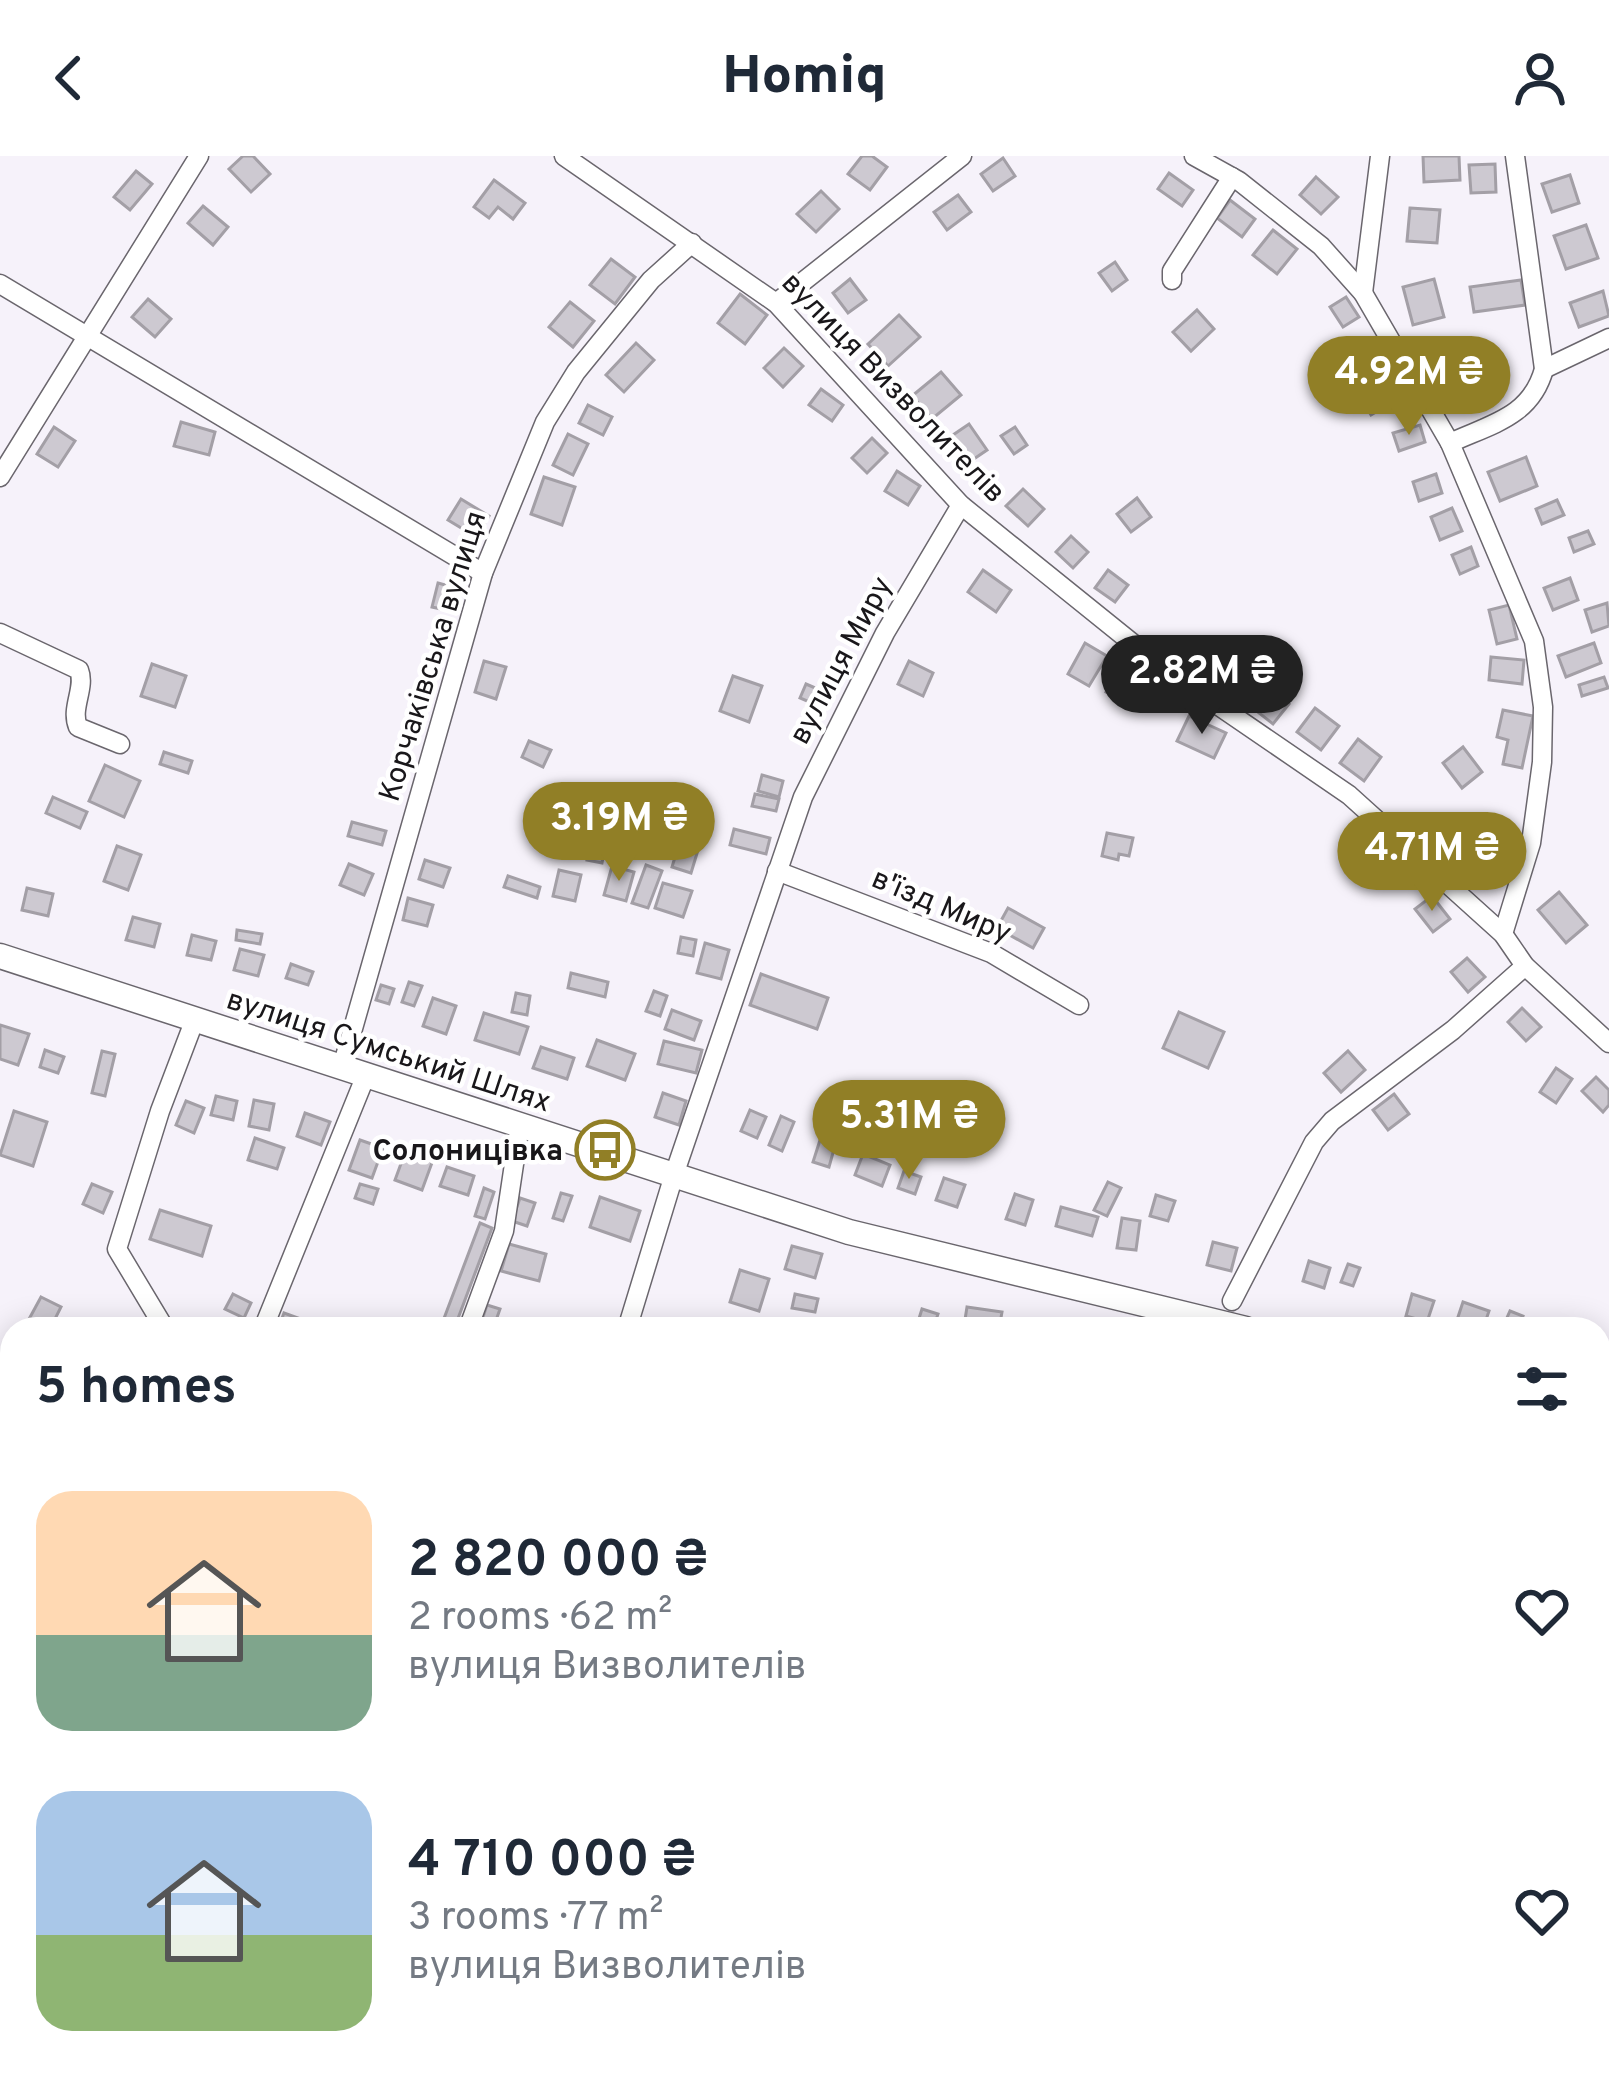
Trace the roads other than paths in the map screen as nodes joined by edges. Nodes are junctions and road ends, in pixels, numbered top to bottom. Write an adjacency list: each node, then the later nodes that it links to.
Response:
1 (199, 156): 13 (street)
2 (564, 156): 8 (street, вулиця Визволителів)
3 (962, 156): 12 (street)
4 (1195, 156): 7 (street)
5 (1380, 156): 11 (street)
6 (1515, 156): 15 (street)
7 (1232, 177): 9 (street); 11 (street)
8 (692, 243): 12 (street, вулиця Визволителів); 19 (street, Корчаківська вулиця)
9 (1172, 280)
10 (0, 284): 13 (street)
11 (1363, 293): 16 (street)
12 (776, 303): 18 (street, вулиця Визволителів)
13 (86, 334): 17 (street); 19 (street)
14 (1609, 338): 15 (street)
15 (1544, 369): 16 (street)
16 (1450, 443): 23 (street)
17 (0, 477)
18 (961, 505): 22 (street, вулиця Миру); 23 (street, вулиця Визволителів)
19 (484, 573): 29 (street, Корчаківська вулиця)
20 (0, 633): 21 (street)
21 (120, 744)
22 (777, 871): 26 (street, в'їзд Миру); 31 (street, вулиця Миру)
23 (1503, 934): 25 (street, вулиця Визволителів)
24 (0, 956): 27 (main road, вулиця Сумський Шлях)
25 (1525, 966): 28 (street, вулиця Визволителів); 32 (street)
26 (1079, 1005)
27 (195, 1019): 29 (main road, вулиця Сумський Шлях); 33 (street)
28 (1609, 1043)
29 (354, 1071): 30 (main road, вулиця Сумський Шлях); 34 (street, Корчаківська вулиця)
30 (520, 1124): 31 (main road, вулиця Сумський Шлях); 35 (street)
31 (674, 1175): 36 (street, вулиця Миру); 37 (main road, вулиця Сумський Шлях)
32 (1232, 1300)
33 (158, 1317)
34 (267, 1317)
35 (472, 1317)
36 (631, 1317)
37 (1197, 1317)

